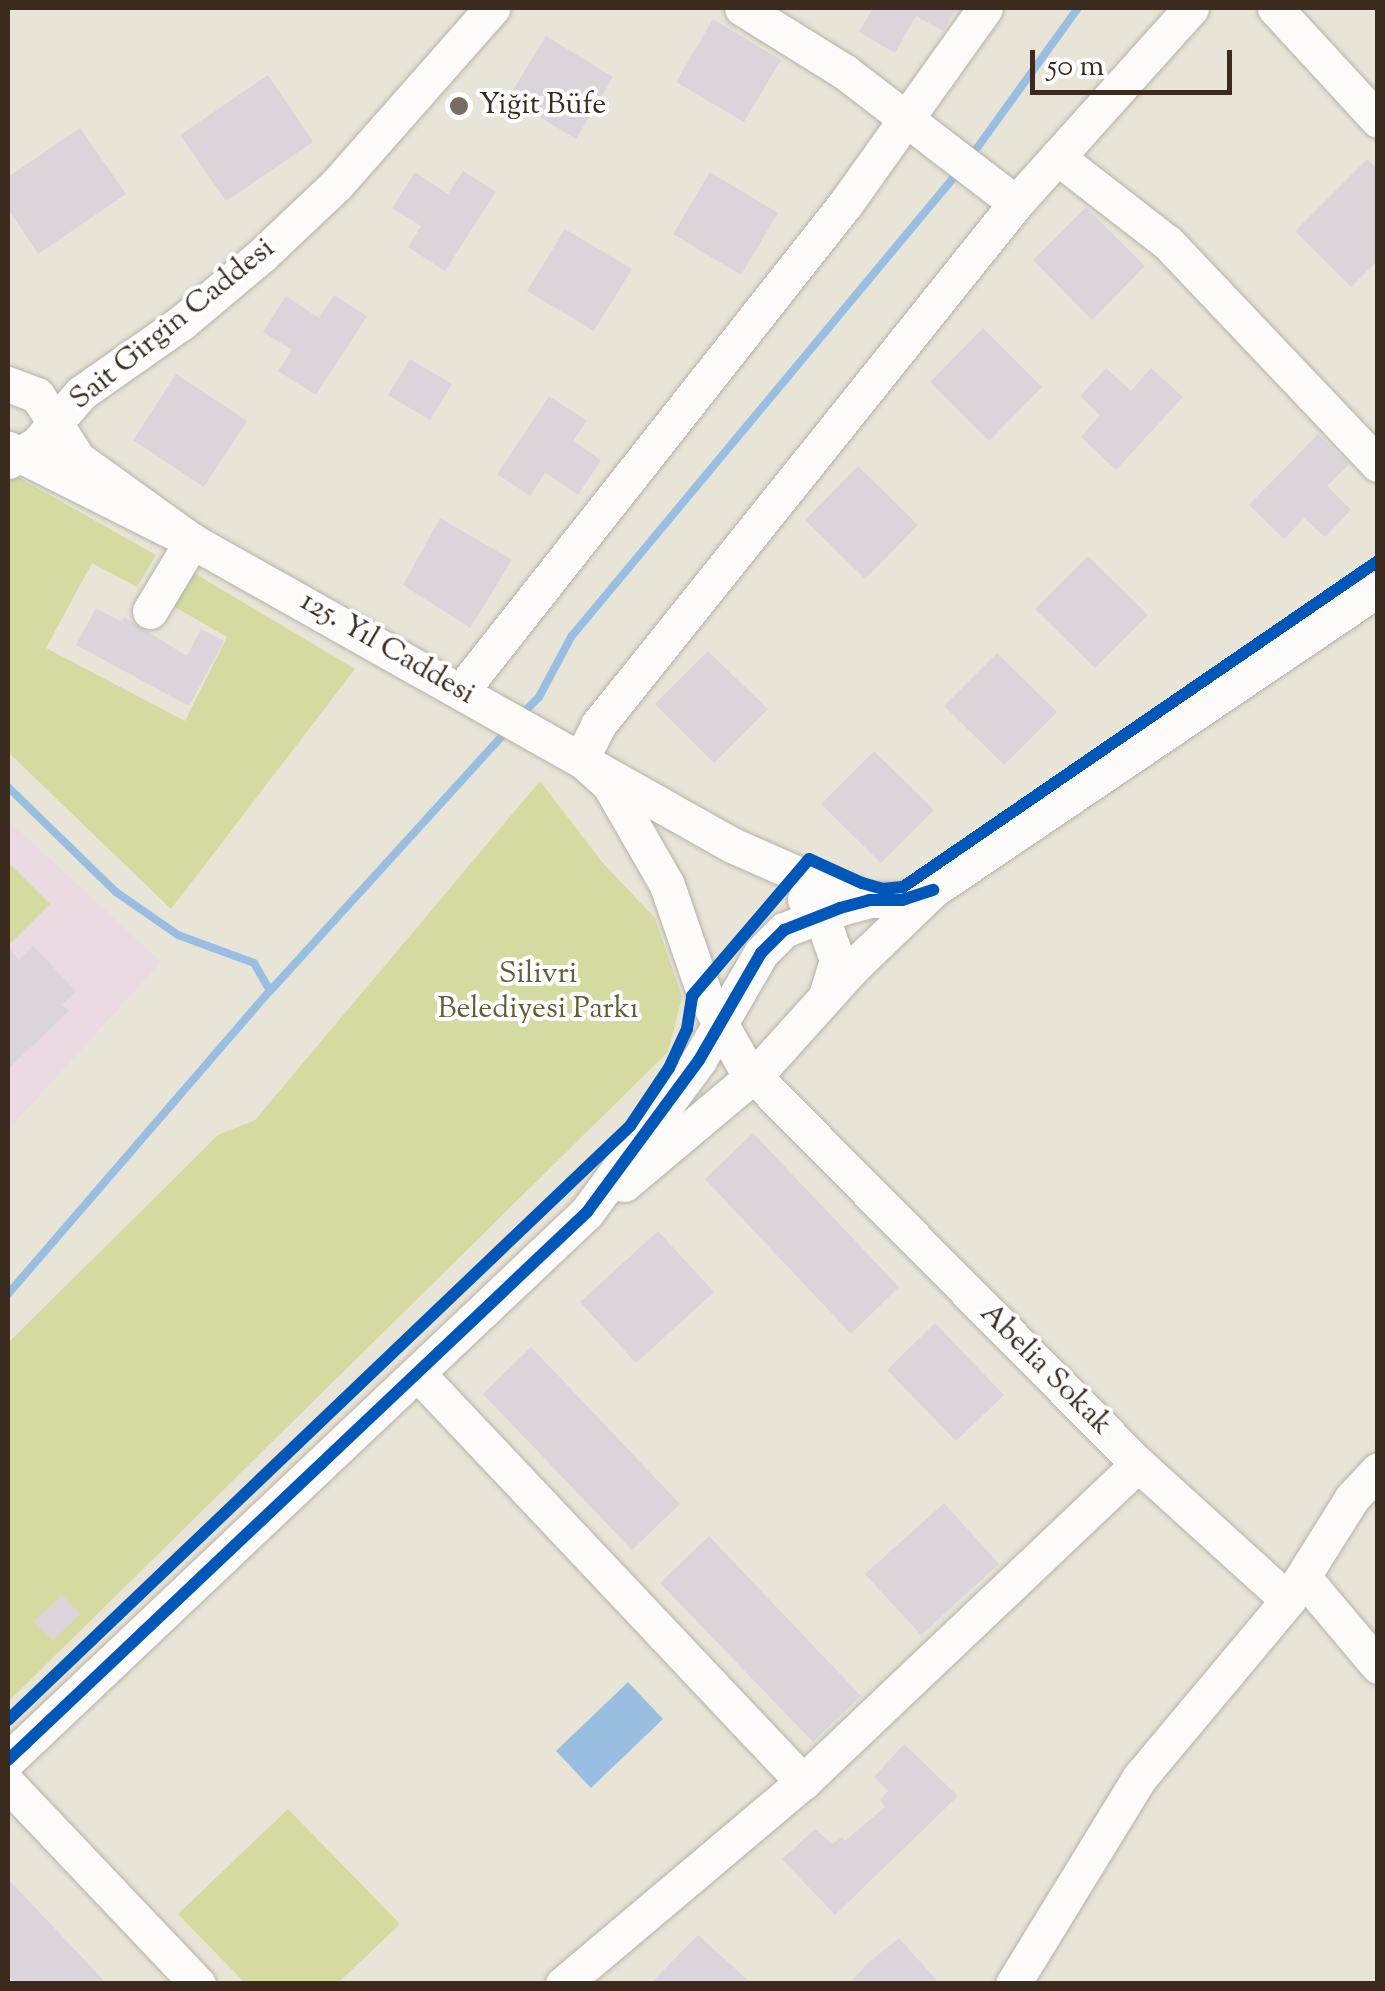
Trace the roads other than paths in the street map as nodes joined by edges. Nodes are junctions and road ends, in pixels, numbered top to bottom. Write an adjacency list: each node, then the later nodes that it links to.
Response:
1 (492, 8): 9 (street, Sait Girgin Caddesi)
2 (742, 8): 7 (street)
3 (986, 8): 7 (street)
4 (1191, 8): 8 (street)
5 (1276, 8): 6 (street)
6 (1378, 120)
7 (908, 121): 10 (street); 18 (street)
8 (1057, 157): 10 (street); 14 (street)
9 (337, 184): 11 (street, Sait Girgin Caddesi); 12 (street, Sait Girgin Caddesi)
10 (1016, 203): 19 (street)
11 (12, 390): 12 (street, 125. Yıl Caddesi)
12 (58, 422): 13 (street, Sait Girgin Caddesi); 15 (street, 125. Yıl Caddesi)
13 (12, 455): 15 (street, 125. Yıl Caddesi)
14 (1378, 464)
15 (192, 541): 17 (street); 18 (street, 125. Yıl Caddesi)
16 (1378, 589): 21 (street)
17 (150, 611)
18 (461, 691): 19 (street, 125. Yıl Caddesi)
19 (581, 759): 20 (street, 125. Yıl Caddesi); 25 (street)
20 (732, 845): 22 (street); 23 (street)
21 (933, 890): 22 (street); 24 (street)
22 (870, 900): 23 (street)
23 (821, 915): 24 (street); 25 (street)
24 (826, 997): 26 (street)
25 (712, 1011): 27 (street); 29 (street)
26 (784, 1044): 27 (street); 28 (street)
27 (754, 1077): 28 (street); 29 (street)
28 (810, 1132): 31 (street, Abelia Sokak)
29 (587, 1212): 30 (street)
30 (418, 1375): 35 (street); 36 (street)
31 (1138, 1464): 33 (street, Abelia Sokak); 36 (street)
32 (1378, 1470): 33 (street)
33 (1296, 1589): 34 (street, Abelia Sokak); 40 (street)
34 (1378, 1666)
35 (8, 1760)
36 (803, 1782): 39 (street)
37 (8, 1784): 38 (street)
38 (198, 1984)
39 (563, 1984)
40 (1013, 1984)

